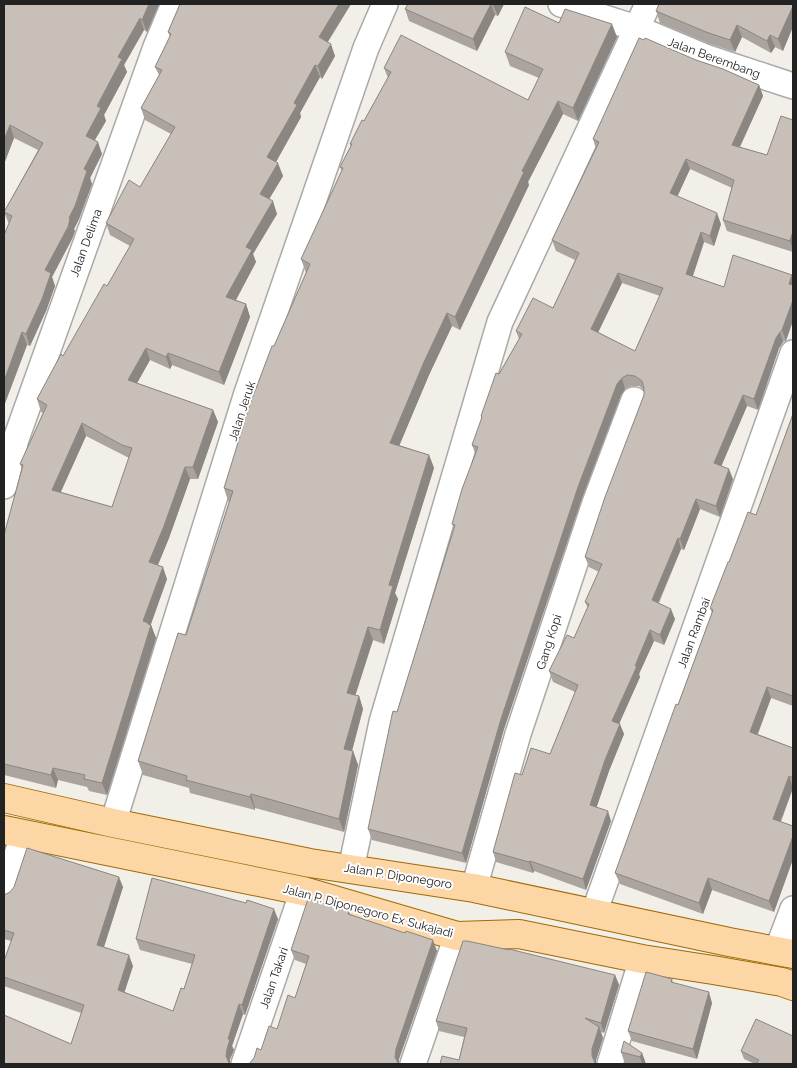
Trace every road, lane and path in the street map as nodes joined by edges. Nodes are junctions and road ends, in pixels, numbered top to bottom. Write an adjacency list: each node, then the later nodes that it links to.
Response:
1 (174, 4): 9 (street, Jalan Delima)
2 (385, 4): 11 (street, Jalan Jeruk)
3 (561, 4): 5 (street, Jalan Berembang)
4 (648, 4): 5 (street)
5 (636, 28): 6 (street, Jalan Berembang); 13 (street)
6 (793, 86)
7 (793, 353): 18 (street, Jalan Rambai)
8 (634, 400): 14 (street, Gang Kopi)
9 (4, 486)
10 (4, 798): 11 (main road, Jalan P. Diponegoro)
11 (113, 823): 13 (main road, Jalan P. Diponegoro)
12 (14, 832): 15 (main road, Jalan P. Diponegoro Ex Sukajadi); 16 (street)
13 (351, 869): 14 (main road, Jalan P. Diponegoro)
14 (474, 888): 18 (main road, Jalan P. Diponegoro)
15 (304, 891): 19 (main road, Jalan P. Diponegoro Ex Sukajadi); 23 (street, Jalan Takari)
16 (4, 892)
17 (793, 909): 20 (street)
18 (594, 913): 20 (main road, Jalan P. Diponegoro)
19 (457, 936): 21 (main road, Jalan P. Diponegoro Ex Sukajadi); 24 (street)
20 (785, 952)
21 (642, 959): 22 (main road, Jalan P. Diponegoro Ex Sukajadi); 25 (street)
22 (793, 986)
23 (244, 1064)
24 (413, 1064)
25 (610, 1064)

